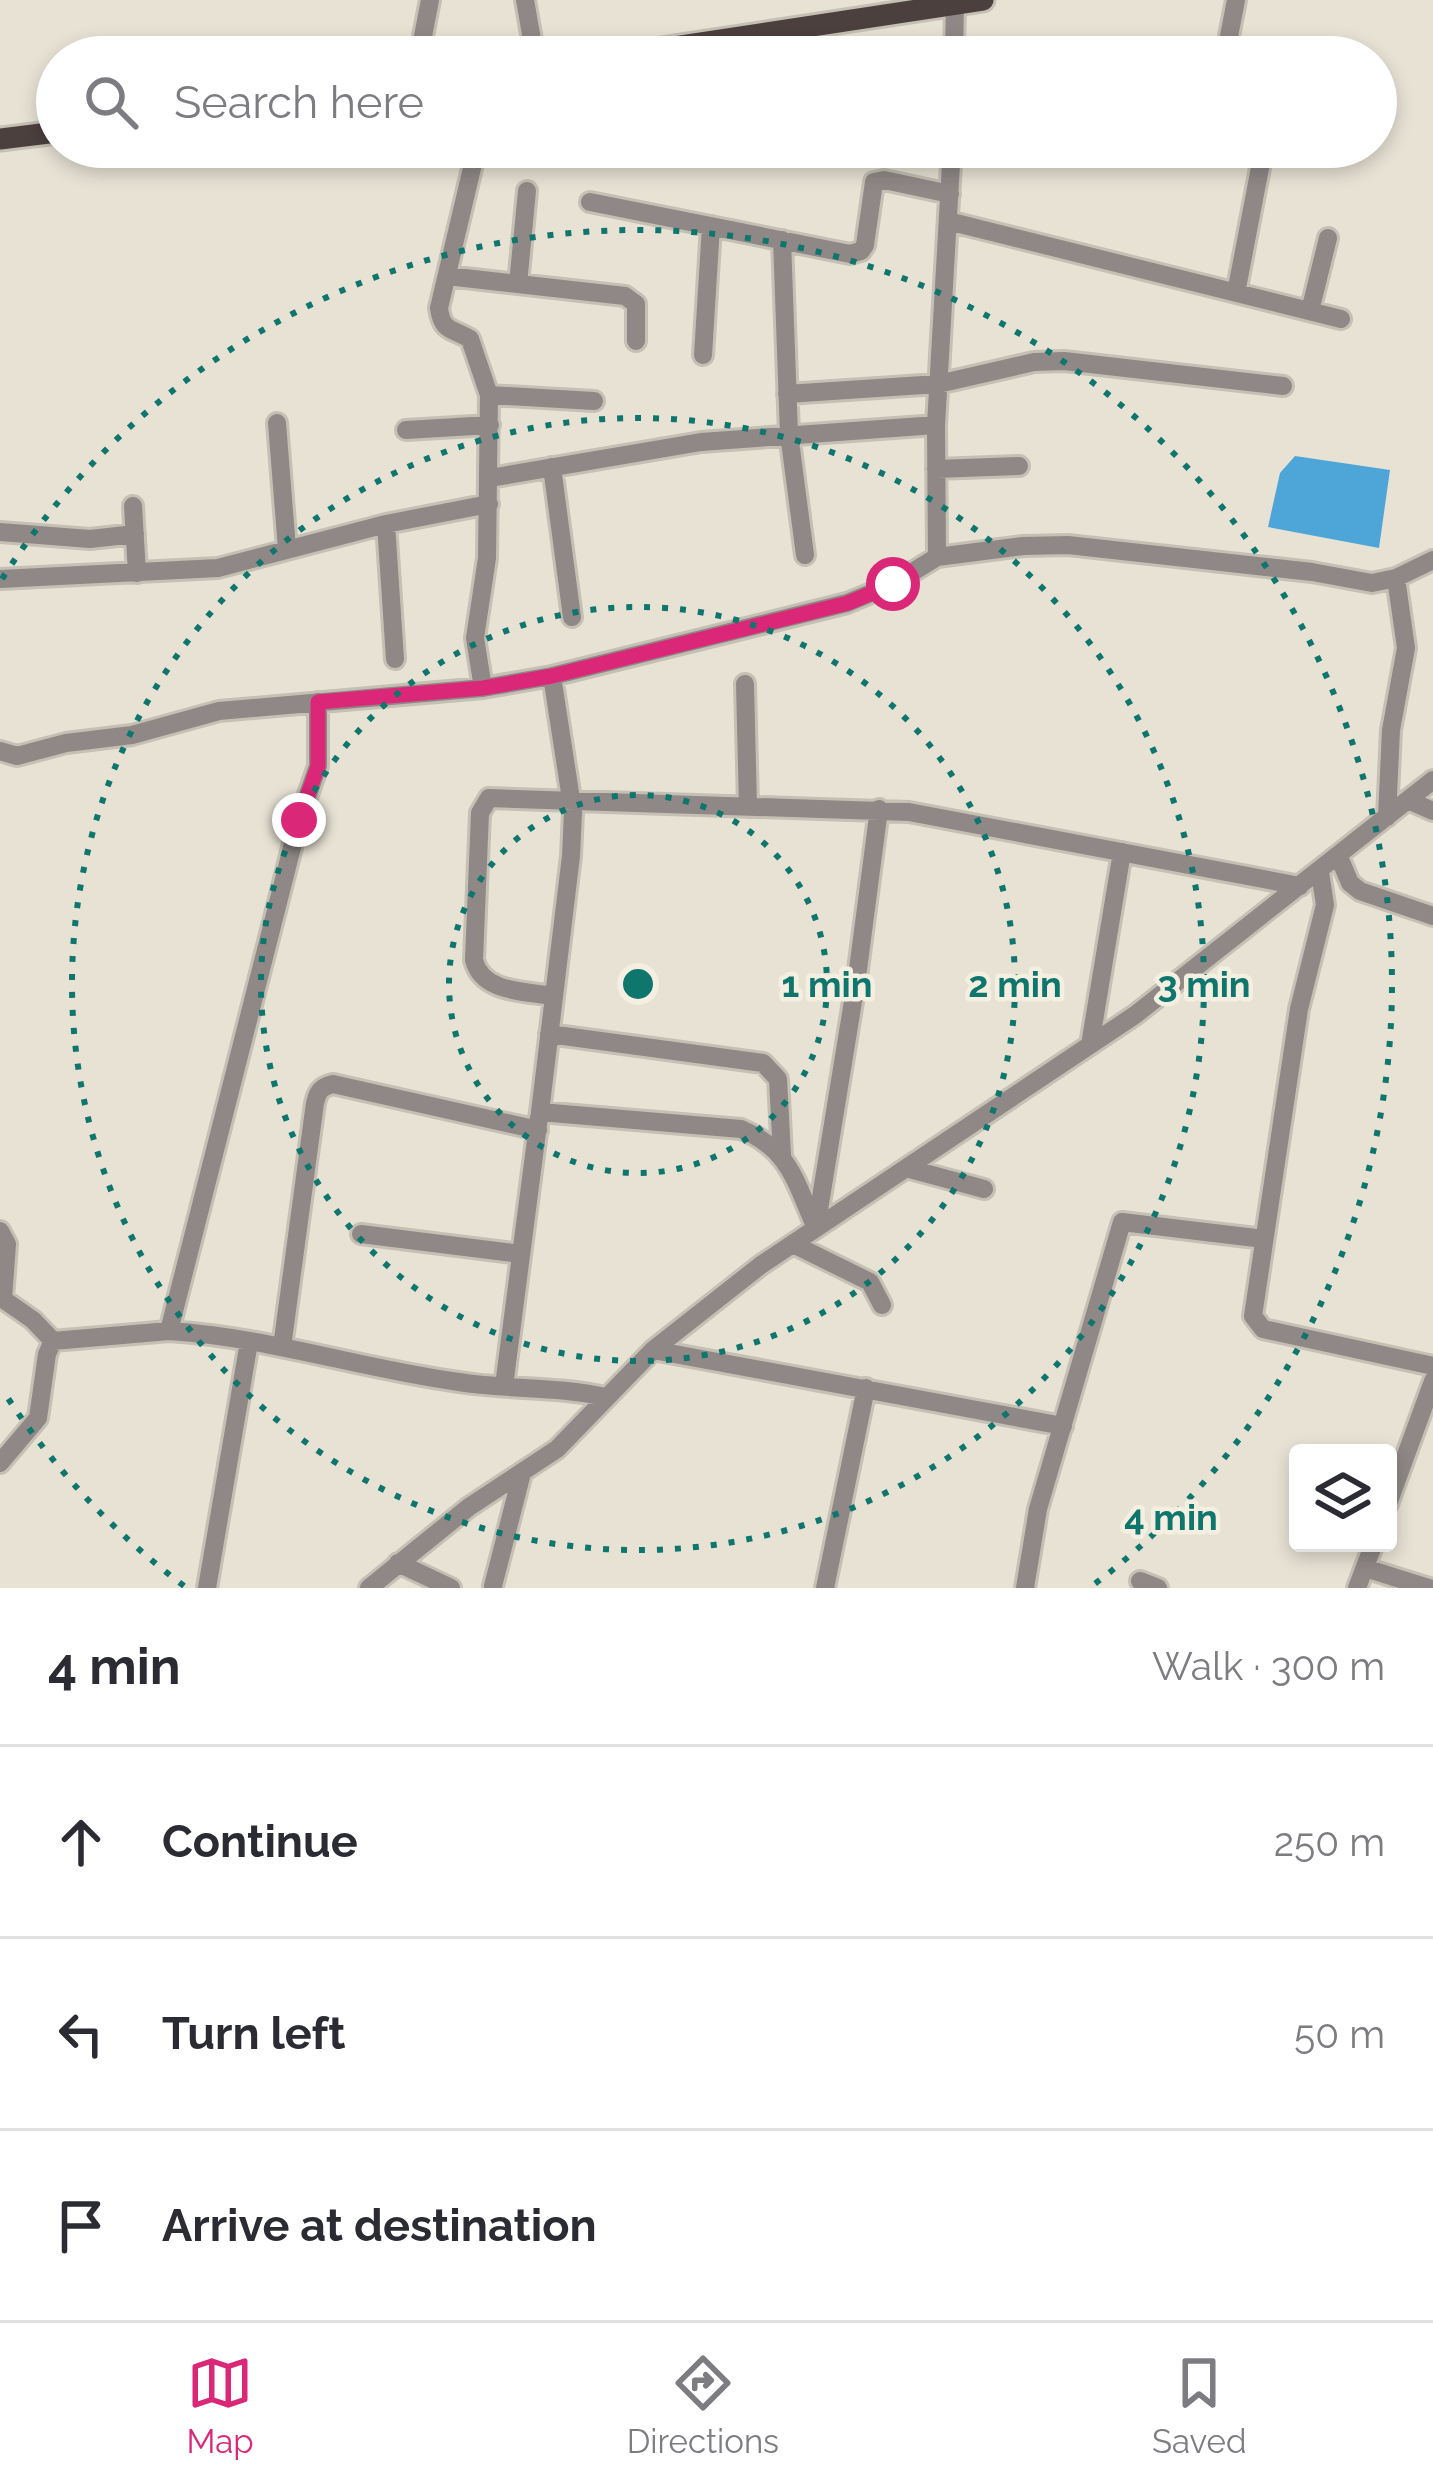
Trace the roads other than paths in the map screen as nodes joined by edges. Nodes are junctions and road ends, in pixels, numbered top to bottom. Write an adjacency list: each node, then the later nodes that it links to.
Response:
1 (430, 0): 6 (street)
2 (525, 0): 7 (street)
3 (982, 0): 5 (main road)
4 (1236, 0): 10 (street)
5 (955, 2): 8 (main road); 9 (street)
6 (423, 36)
7 (531, 36)
8 (740, 36)
9 (954, 36)
10 (1230, 36)
11 (36, 135): 12 (main road)
12 (0, 140)
13 (472, 168): 23 (street)
14 (951, 168): 17 (street)
15 (1260, 168): 25 (street)
16 (527, 191): 24 (street)
17 (950, 194): 19 (street); 22 (street)
18 (590, 202): 20 (street)
19 (948, 221): 25 (street); 30 (street)
20 (711, 226): 22 (street); 29 (street)
21 (1328, 238): 26 (street)
22 (782, 240): 33 (street)
23 (447, 275): 24 (street); 32 (street)
24 (518, 284): 28 (street)
25 (1236, 293): 26 (street)
26 (1310, 311): 27 (street)
27 (1341, 319)
28 (636, 341)
29 (704, 355)
30 (938, 384): 31 (street); 33 (street); 37 (street)
31 (1283, 386)
32 (489, 394): 34 (street); 36 (street)
33 (788, 394): 39 (street)
34 (594, 401)
35 (277, 423): 49 (street)
36 (490, 424): 38 (street); 43 (street)
37 (936, 425): 39 (street); 42 (street)
38 (406, 430)
39 (789, 434): 41 (street); 50 (street)
40 (1019, 466): 42 (street)
41 (552, 467): 43 (street); 56 (street)
42 (936, 469): 51 (street)
43 (490, 478): 44 (street)
44 (489, 505): 46 (street); 60 (street)
45 (134, 506): 48 (street)
46 (386, 524): 49 (street); 57 (street)
47 (0, 532): 48 (street)
48 (134, 534): 53 (street)
49 (287, 549): 53 (street)
50 (805, 555)
51 (937, 557): 54 (street); 58 (street)
52 (1433, 560): 54 (street)
53 (137, 573): 55 (street)
54 (1396, 578): 69 (street)
55 (0, 579)
56 (572, 617)
57 (395, 659)
58 (552, 676): 60 (street); 65 (street)
59 (746, 684): 66 (street)
60 (483, 688): 61 (street)
61 (318, 702): 62 (street); 89 (street)
62 (6, 756)
63 (1433, 780): 64 (street)
64 (1408, 800): 68 (street); 69 (street)
65 (572, 801): 66 (street); 75 (street); 75 (street)
66 (748, 807): 67 (street)
67 (879, 809): 70 (street); 82 (street)
68 (1433, 811)
69 (1387, 818): 71 (street)
70 (1122, 853): 73 (street); 77 (street)
71 (1339, 857): 72 (street); 74 (street)
72 (1320, 872): 73 (street); 85 (street)
73 (1300, 886): 77 (street)
74 (1433, 916)
75 (554, 996): 76 (street)
76 (549, 1034): 78 (street); 79 (street)
77 (1090, 1045): 80 (street)
78 (539, 1121): 79 (street); 87 (street); 92 (street)
79 (782, 1154): 82 (street)
80 (906, 1168): 81 (street); 82 (street)
81 (984, 1189)
82 (816, 1228): 86 (street)
83 (0, 1231): 90 (street)
84 (361, 1234): 87 (street)
85 (1264, 1239): 94 (street); 99 (street)
86 (793, 1244): 88 (street); 93 (street)
87 (521, 1254): 96 (street)
88 (882, 1305)
89 (170, 1331): 90 (street); 91 (street)
90 (53, 1341): 100 (street)
91 (249, 1342): 92 (street); 107 (street)
92 (282, 1347): 96 (street)
93 (653, 1350): 97 (street); 98 (street)
94 (1433, 1366)
95 (1433, 1381): 102 (street)
96 (504, 1386): 98 (street)
97 (866, 1388): 99 (street); 110 (street)
98 (605, 1396): 101 (street)
99 (1063, 1426): 111 (street)
100 (0, 1463)
101 (522, 1473): 104 (street); 106 (street)
102 (1397, 1479)
103 (1371, 1552): 105 (street)
104 (398, 1563): 108 (street); 109 (street)
105 (1365, 1568): 112 (street); 113 (street)
106 (495, 1587)
107 (207, 1588)
108 (369, 1588)
109 (451, 1588)
110 (825, 1588)
111 (1024, 1588)
112 (1357, 1588)
113 (1429, 1588)

